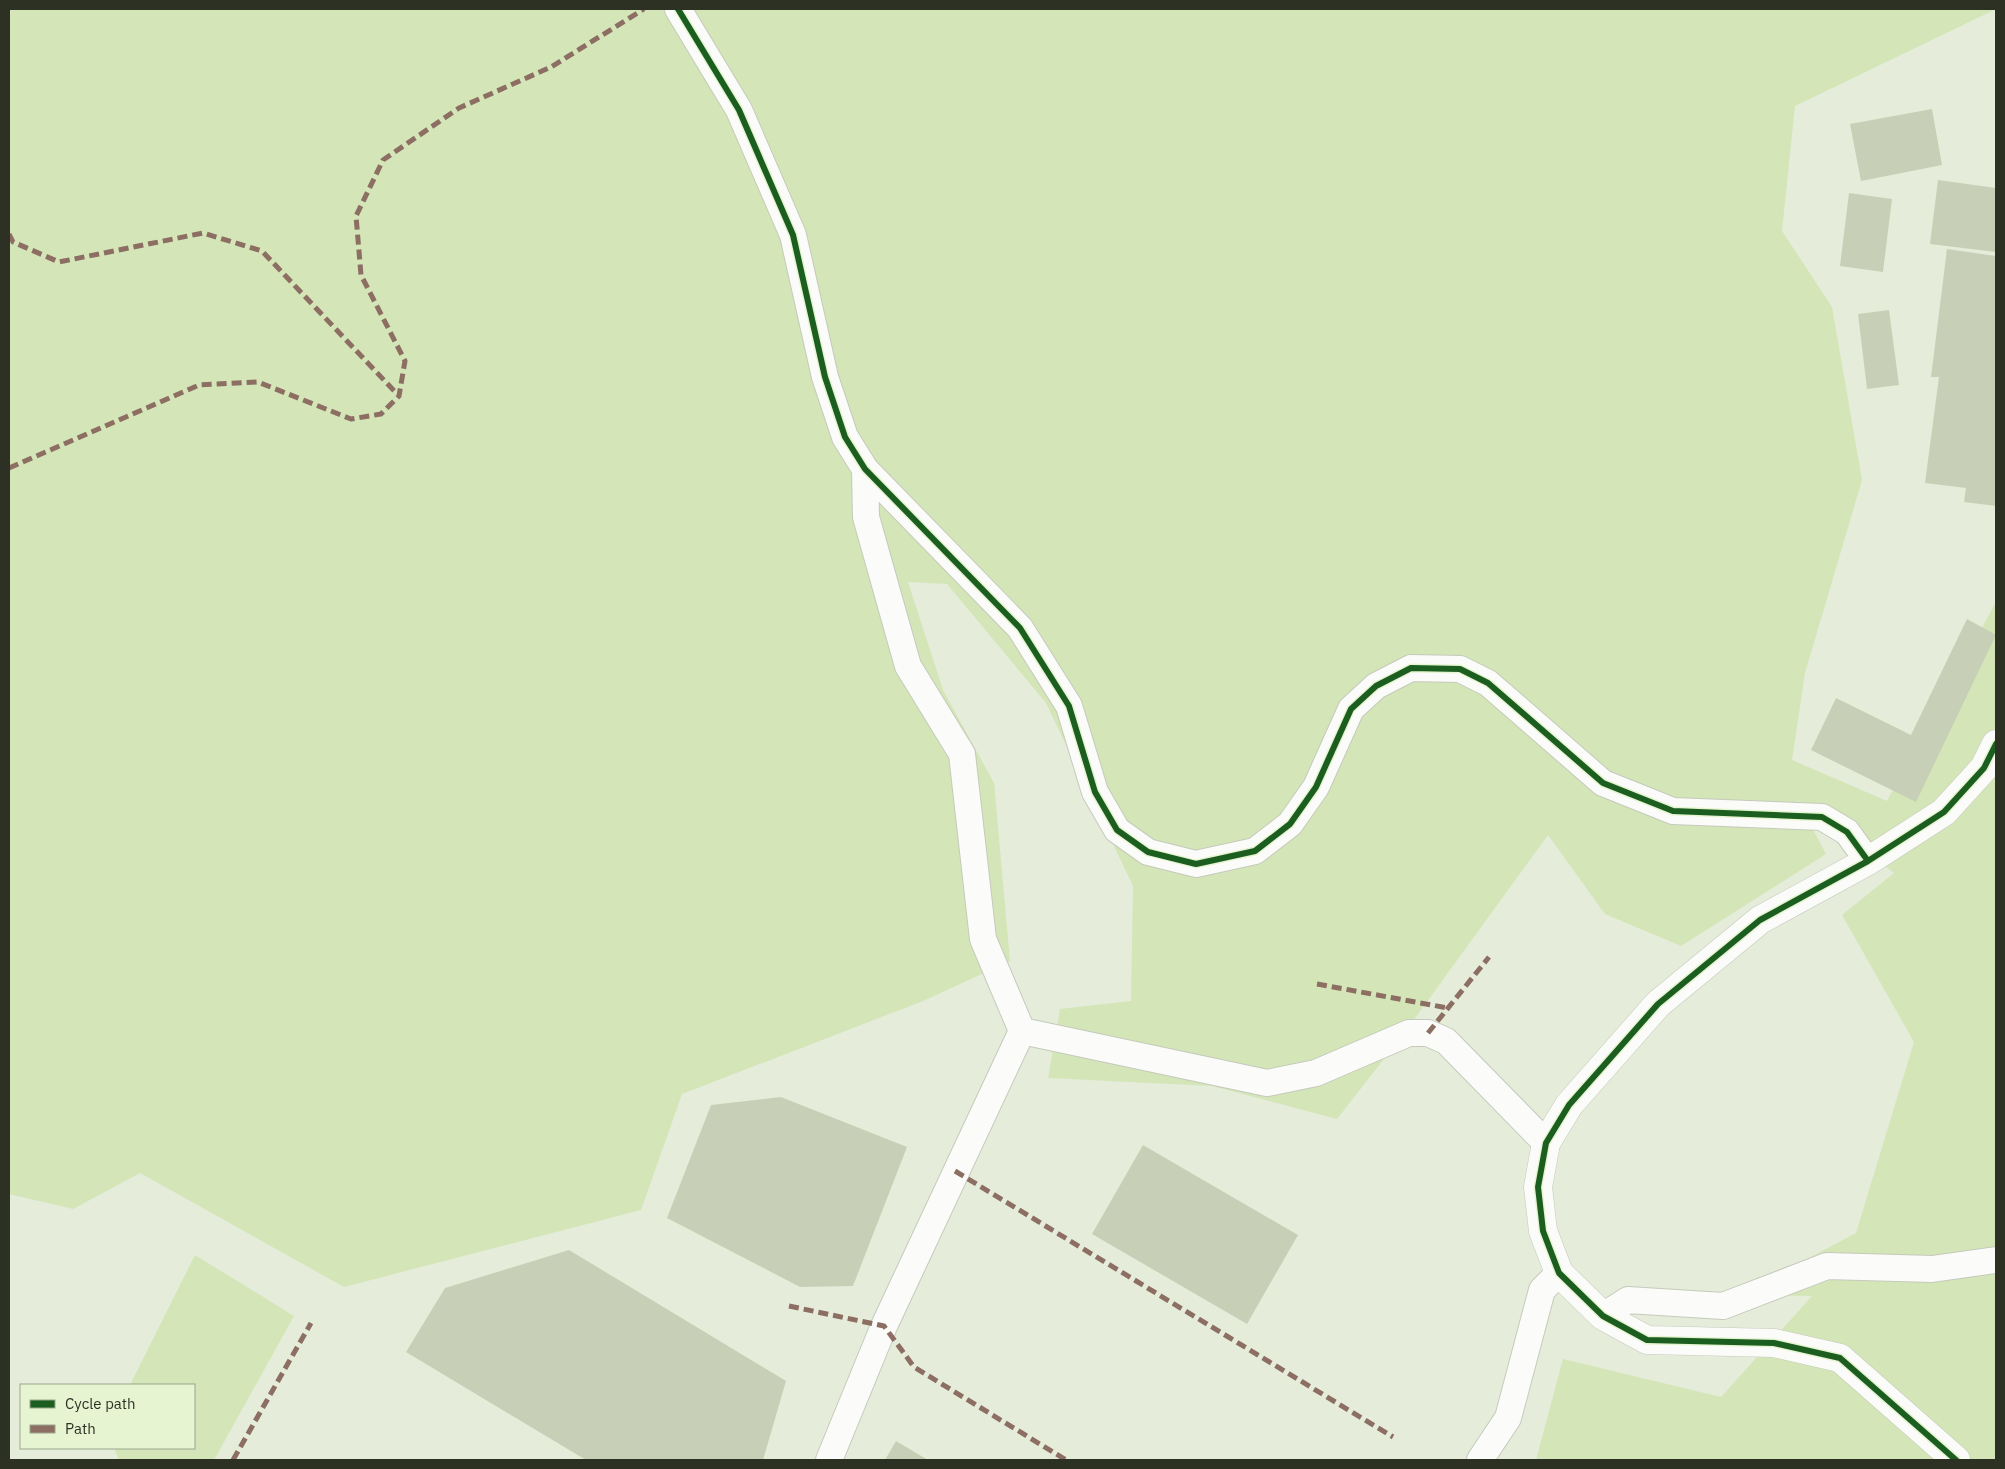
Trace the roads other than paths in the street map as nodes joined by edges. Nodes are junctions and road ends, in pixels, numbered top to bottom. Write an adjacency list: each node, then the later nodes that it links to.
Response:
1 (678, 9): 2 (street)
2 (865, 469): 4 (street); 5 (street)
3 (1996, 744): 4 (street)
4 (1868, 861): 6 (street)
5 (1022, 1030): 6 (street); 10 (street)
6 (1546, 1144): 8 (street)
7 (1996, 1260): 9 (street)
8 (1559, 1273): 9 (street); 11 (street)
9 (1603, 1316): 12 (street)
10 (829, 1460)
11 (1480, 1460)
12 (1956, 1460)

